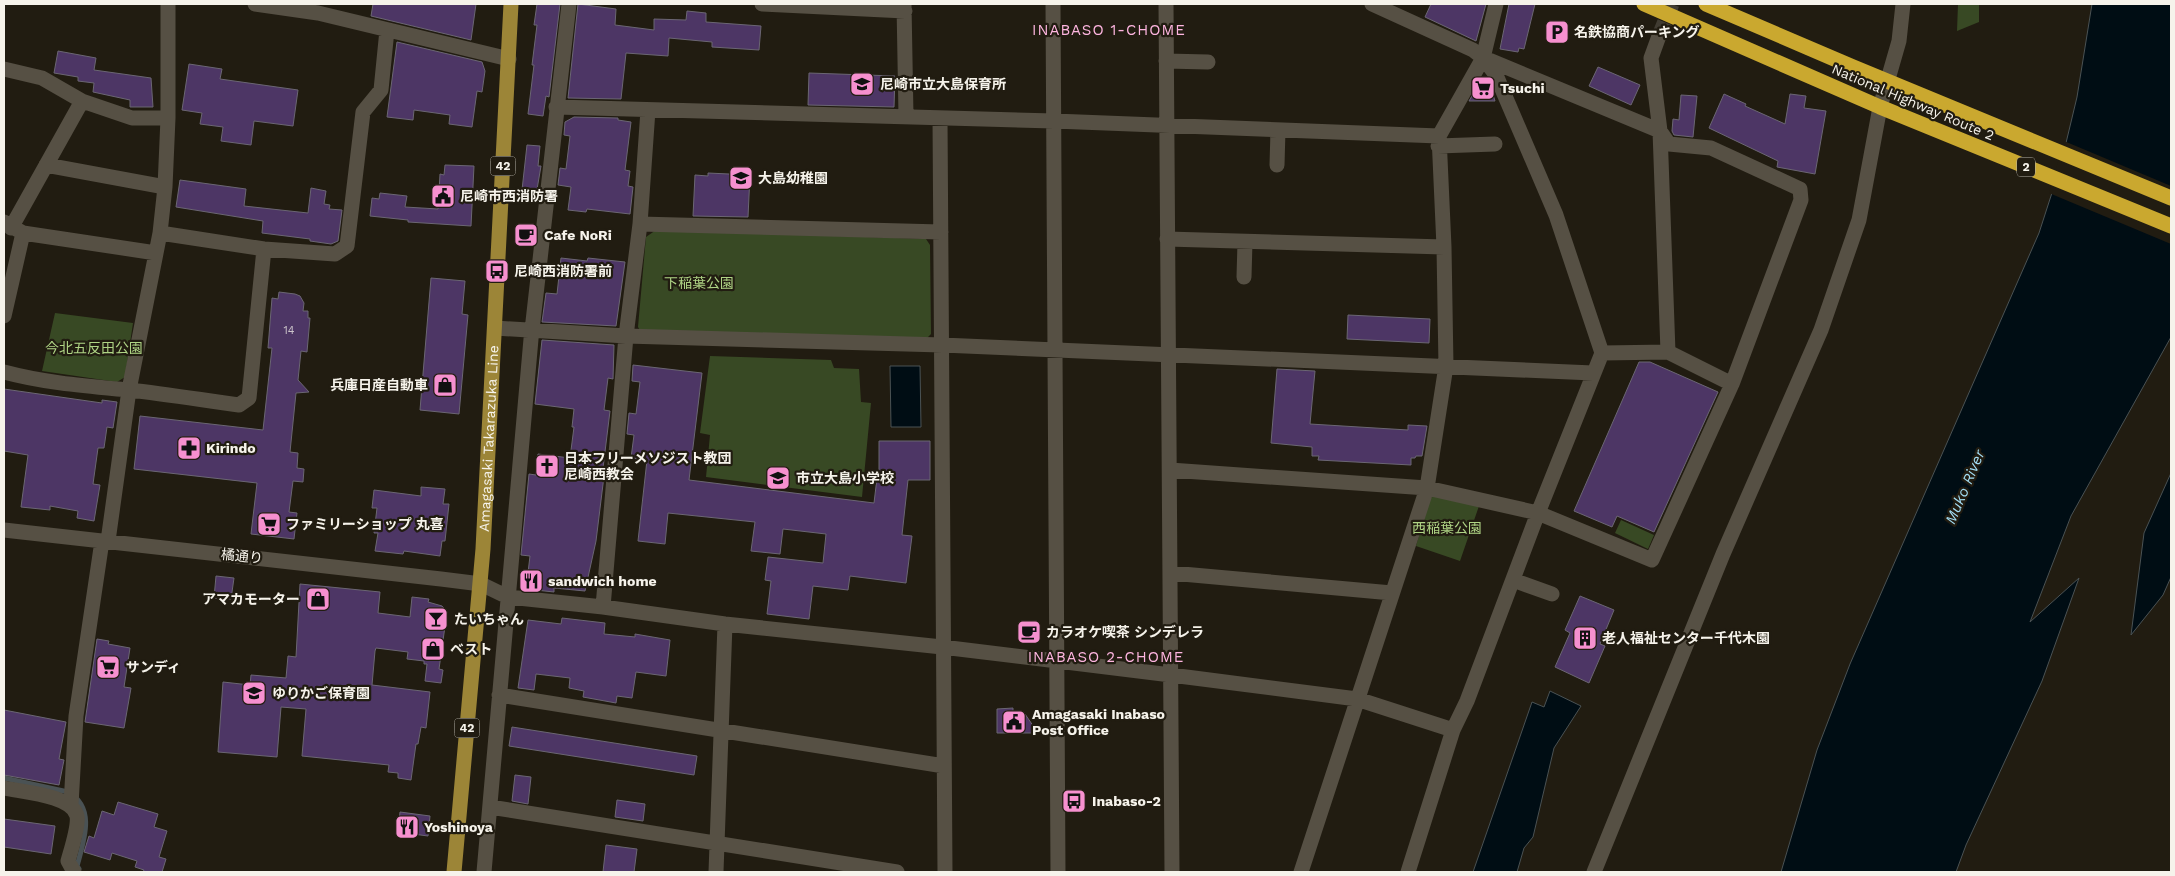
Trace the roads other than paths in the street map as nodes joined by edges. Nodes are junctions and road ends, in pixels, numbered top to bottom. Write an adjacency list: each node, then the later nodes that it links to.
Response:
1 (168, 4): 27 (street)
2 (255, 4): 14 (street)
3 (512, 4): 17 (main road, Amagasaki Takarazuka Line / 42)
4 (568, 4): 23 (street)
5 (762, 4): 13 (street)
6 (1053, 4): 29 (street)
7 (1166, 4): 18 (street)
8 (1372, 4): 16 (street)
9 (1496, 4): 16 (street)
10 (1644, 4): 24 (highway, National Highway Route 2 / 2)
11 (1706, 4): 21 (highway, National Highway Route 2 / 2)
12 (1903, 4): 21 (street)
13 (904, 8): 26 (street)
14 (387, 30): 17 (street); 47 (street)
15 (1660, 36): 32 (street)
16 (1483, 58): 32 (street); 33 (street); 58 (street)
17 (509, 59): 52 (main road, Amagasaki Takarazuka Line / 42)
18 (1166, 61): 19 (street); 30 (street)
19 (1208, 62)
20 (4, 69): 22 (street)
21 (1888, 82): 24 (street); 38 (highway, National Highway Route 2 / 2)
22 (82, 101): 27 (street); 35 (street)
23 (556, 106): 25 (street); 53 (street)
24 (1880, 108): 40 (highway, National Highway Route 2 / 2); 100 (street)
25 (648, 110): 26 (street); 39 (street)
26 (906, 116): 28 (street)
27 (168, 118): 37 (street)
28 (940, 118): 29 (street); 42 (street)
29 (1054, 121): 30 (street); 56 (street)
30 (1167, 126): 31 (street); 44 (street)
31 (1278, 130): 33 (street); 36 (street)
32 (1660, 131): 57 (street); 63 (street)
33 (1438, 141): 34 (street); 46 (street)
34 (1495, 144)
35 (46, 165): 37 (street); 41 (street)
36 (1277, 165)
37 (165, 187): 43 (street)
38 (2171, 198)
39 (640, 224): 42 (street); 54 (street)
40 (2171, 226)
41 (13, 228): 48 (street); 50 (street)
42 (941, 232): 55 (street)
43 (160, 233): 47 (street); 48 (street)
44 (1166, 239): 45 (street); 59 (street)
45 (1245, 242): 46 (street); 49 (street)
46 (1444, 247): 60 (street)
47 (264, 249): 64 (street)
48 (156, 253): 64 (street)
49 (1244, 277)
50 (6, 296): 51 (street)
51 (4, 316)
52 (495, 328): 53 (street); 72 (main road, Amagasaki Takarazuka Line / 42)
53 (532, 331): 54 (street); 75 (street)
54 (626, 336): 55 (street); 76 (street)
55 (942, 345): 56 (street); 78 (street)
56 (1055, 350): 59 (street); 79 (street)
57 (1668, 352): 58 (street); 63 (street)
58 (1602, 353): 62 (street)
59 (1169, 354): 60 (street); 65 (street)
60 (1446, 366): 62 (street); 66 (street)
61 (4, 372): 64 (street)
62 (1593, 373): 67 (street)
63 (1732, 384): 67 (street)
64 (129, 390): 69 (street)
65 (1170, 470): 66 (street); 70 (street)
66 (1427, 488): 67 (street); 73 (street)
67 (1538, 513): 71 (street)
68 (4, 530): 69 (street, 橘通り)
69 (105, 541): 72 (street, 橘通り); 87 (street)
70 (1171, 573): 73 (street); 80 (street)
71 (1513, 580): 74 (street); 83 (street)
72 (481, 584): 75 (street, 橘通り); 91 (main road, Amagasaki Takarazuka Line / 42)
73 (1392, 593): 82 (street)
74 (1552, 594)
75 (508, 597): 76 (street, 橘通り); 81 (street)
76 (604, 607): 77 (street, 橘通り)
77 (726, 624): 78 (street, 橘通り); 84 (street)
78 (942, 647): 79 (street, 橘通り); 85 (street)
79 (1057, 662): 80 (street, 橘通り); 96 (street)
80 (1171, 675): 82 (street, 橘通り); 97 (street)
81 (500, 695): 84 (street); 88 (street)
82 (1357, 699): 83 (street, 橘通り); 98 (street)
83 (1453, 730): 99 (street)
84 (720, 731): 85 (street); 89 (street)
85 (944, 766): 95 (street)
86 (4, 788): 87 (street)
87 (71, 805): 90 (street)
88 (490, 807): 89 (street); 92 (street)
89 (717, 843): 93 (street); 94 (street)
90 (74, 872)
91 (454, 872)
92 (484, 872)
93 (716, 872)
94 (897, 872)
95 (945, 872)
96 (1058, 872)
97 (1172, 872)
98 (1301, 872)
99 (1408, 872)
100 (1594, 872)

